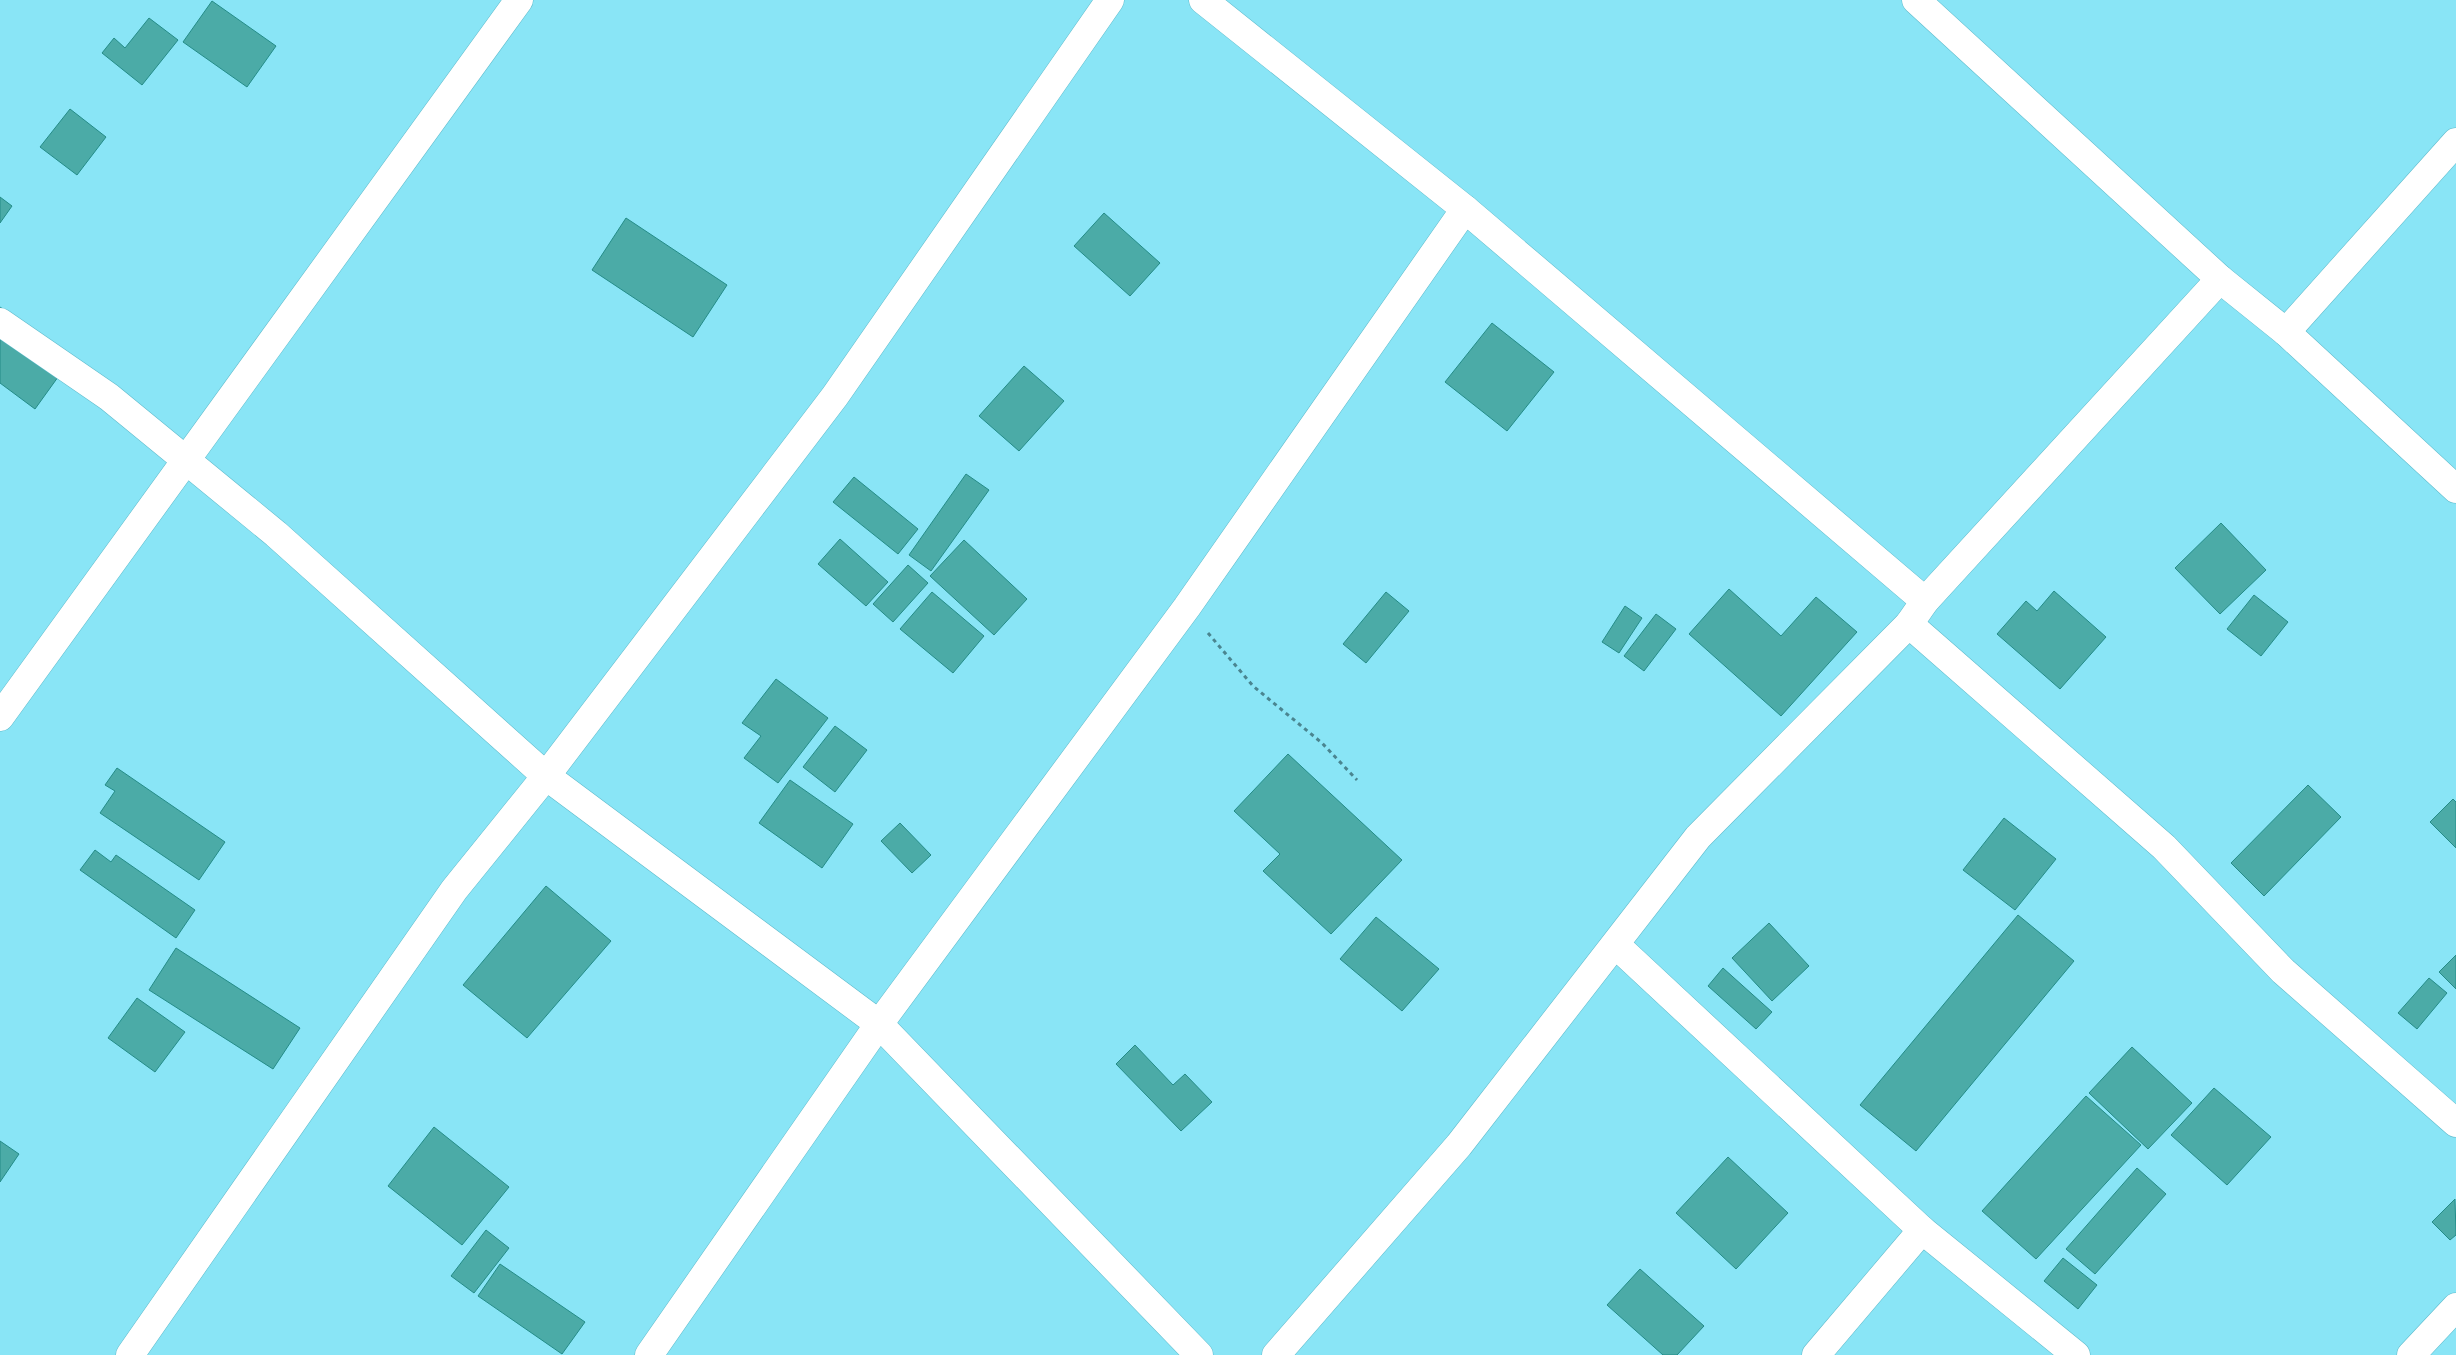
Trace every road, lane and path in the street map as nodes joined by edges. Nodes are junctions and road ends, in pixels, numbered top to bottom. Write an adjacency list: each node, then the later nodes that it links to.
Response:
1 (519, 0): 10 (street)
2 (1110, 0): 16 (street)
3 (1202, 0): 6 (street)
4 (1916, 0): 7 (street)
5 (2456, 142): 9 (street)
6 (1465, 209): 12 (street); 13 (street)
7 (2220, 279): 9 (street); 12 (street)
8 (0, 322): 10 (street)
9 (2286, 332): 11 (street)
10 (187, 462): 15 (street); 16 (street)
11 (2456, 489)
12 (1925, 602): 14 (street)
13 (1187, 607): 17 (path); 19 (street)
14 (1909, 624): 18 (street); 20 (street)
15 (0, 717)
16 (546, 776): 19 (street); 23 (street)
17 (1356, 780)
18 (1616, 945): 21 (street); 26 (street)
19 (878, 1024): 24 (street); 25 (street)
20 (2456, 1123)
21 (1922, 1230): 27 (street); 28 (street)
22 (2456, 1307): 29 (street)
23 (130, 1355)
24 (648, 1355)
25 (1199, 1355)
26 (1276, 1355)
27 (1816, 1355)
28 (2076, 1355)
29 (2412, 1355)

